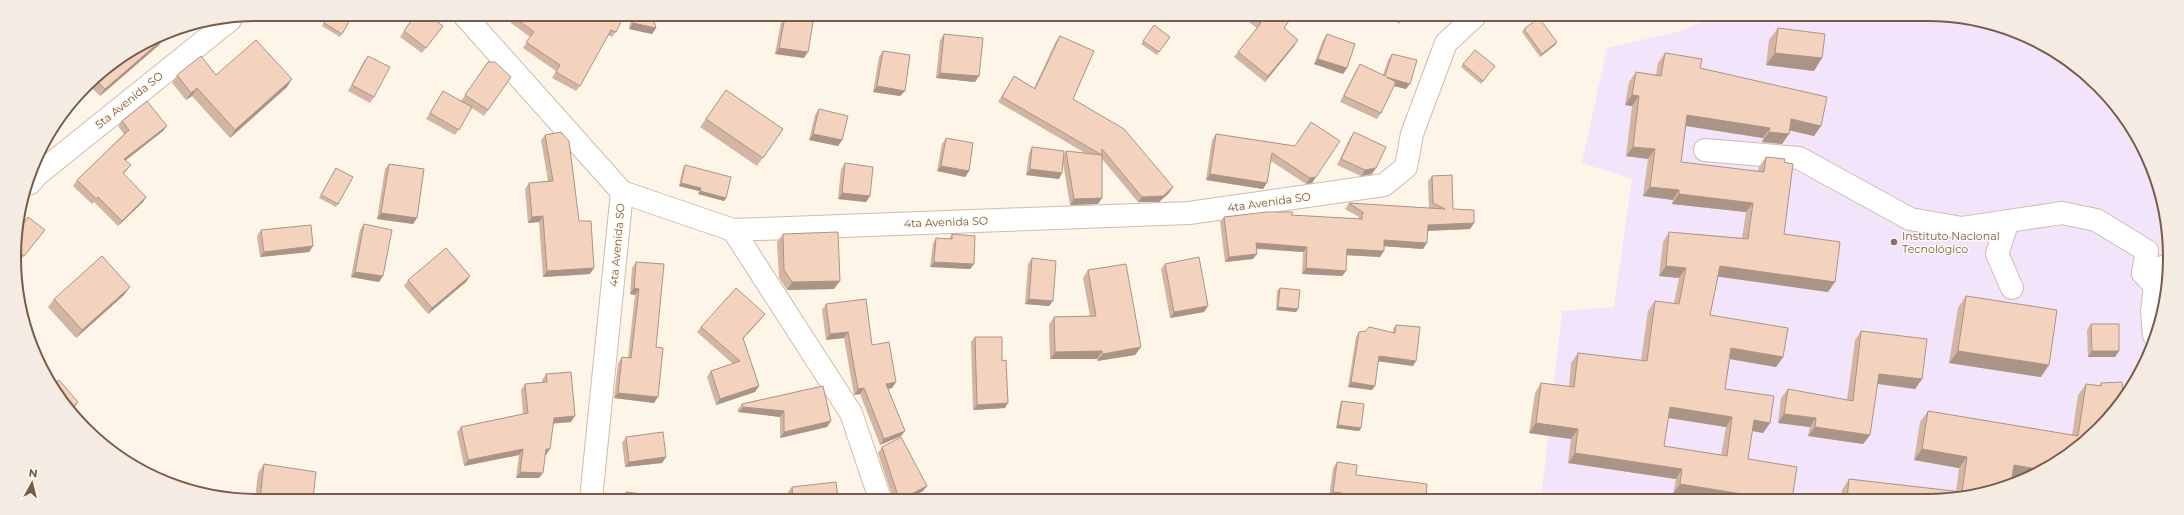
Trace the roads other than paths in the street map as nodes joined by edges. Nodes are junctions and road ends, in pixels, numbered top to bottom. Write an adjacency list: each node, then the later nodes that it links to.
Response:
1 (469, 21): 6 (street)
2 (1470, 21): 8 (street, 4ta Avenida SO)
3 (219, 24): 5 (street, 5ta Avenida SO)
4 (1705, 150): 7 (street)
5 (36, 175)
6 (622, 192): 8 (street, 4ta Avenida SO); 13 (street, 4ta Avenida SO)
7 (2008, 222): 10 (street); 11 (street)
8 (732, 230): 14 (street)
9 (2162, 267): 10 (street)
10 (2143, 273): 12 (street)
11 (2012, 288)
12 (2153, 325)
13 (592, 494)
14 (878, 494)

